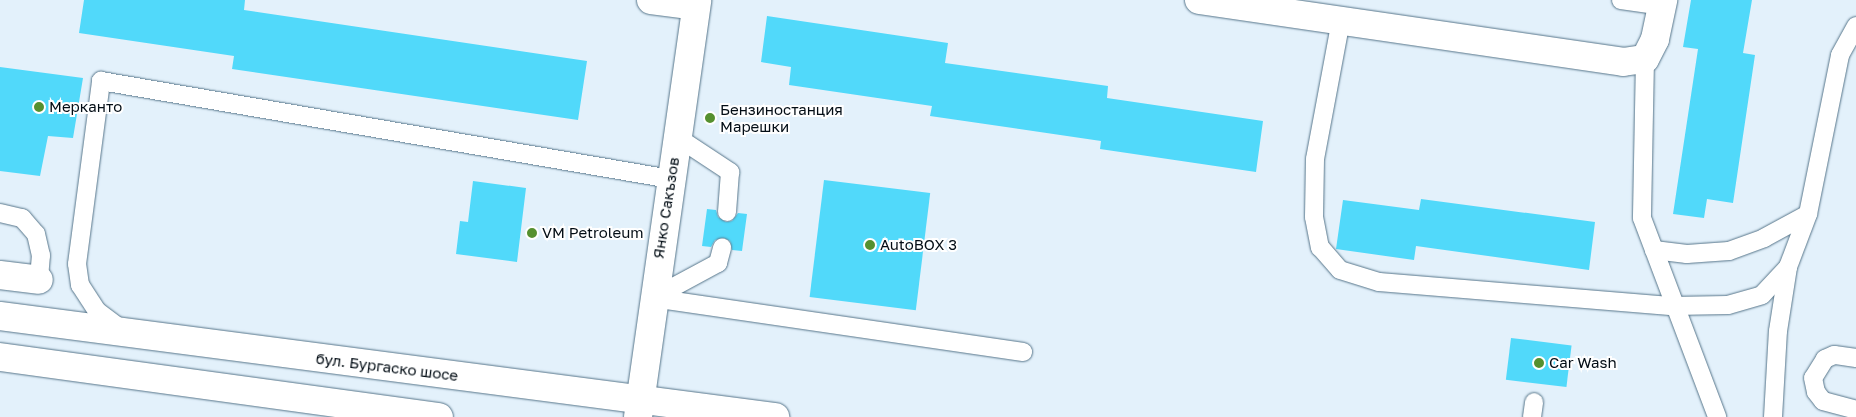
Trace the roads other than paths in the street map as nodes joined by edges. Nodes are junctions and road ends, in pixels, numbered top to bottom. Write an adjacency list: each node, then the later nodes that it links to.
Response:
1 (651, 0): 4 (main road)
2 (1199, 0): 6 (main road)
3 (1620, 0): 5 (lane)
4 (696, 3): 9 (main road, Янко Сакъзов)
5 (1662, 3): 8 (main road)
6 (1342, 10): 8 (main road); 20 (lane)
7 (1856, 26): 13 (lane)
8 (1645, 59): 15 (lane)
9 (677, 137): 10 (main road, Янко Сакъзов); 11 (lane)
10 (671, 179): 19 (main road, Янко Сакъзов); 22 (lane)
11 (727, 212)
12 (0, 214): 18 (lane)
13 (1808, 214): 15 (lane); 16 (lane)
14 (722, 248): 19 (lane)
15 (1654, 250): 20 (lane)
16 (1788, 267): 20 (lane); 31 (lane)
17 (0, 275): 18 (main road)
18 (39, 280)
19 (653, 298): 23 (lane); 26 (main road, Янко Сакъзов)
20 (1674, 306): 30 (lane)
21 (0, 316): 22 (main road, бул. Бургаско шосе)
22 (141, 336): 26 (main road, бул. Бургаско шосе)
23 (1023, 352)
24 (0, 357): 28 (main road)
25 (1856, 358): 27 (lane)
26 (639, 408): 29 (main road, бул. Бургаско шосе)
27 (1856, 410)
28 (440, 417)
29 (775, 417)
30 (1717, 417)
31 (1773, 417)

